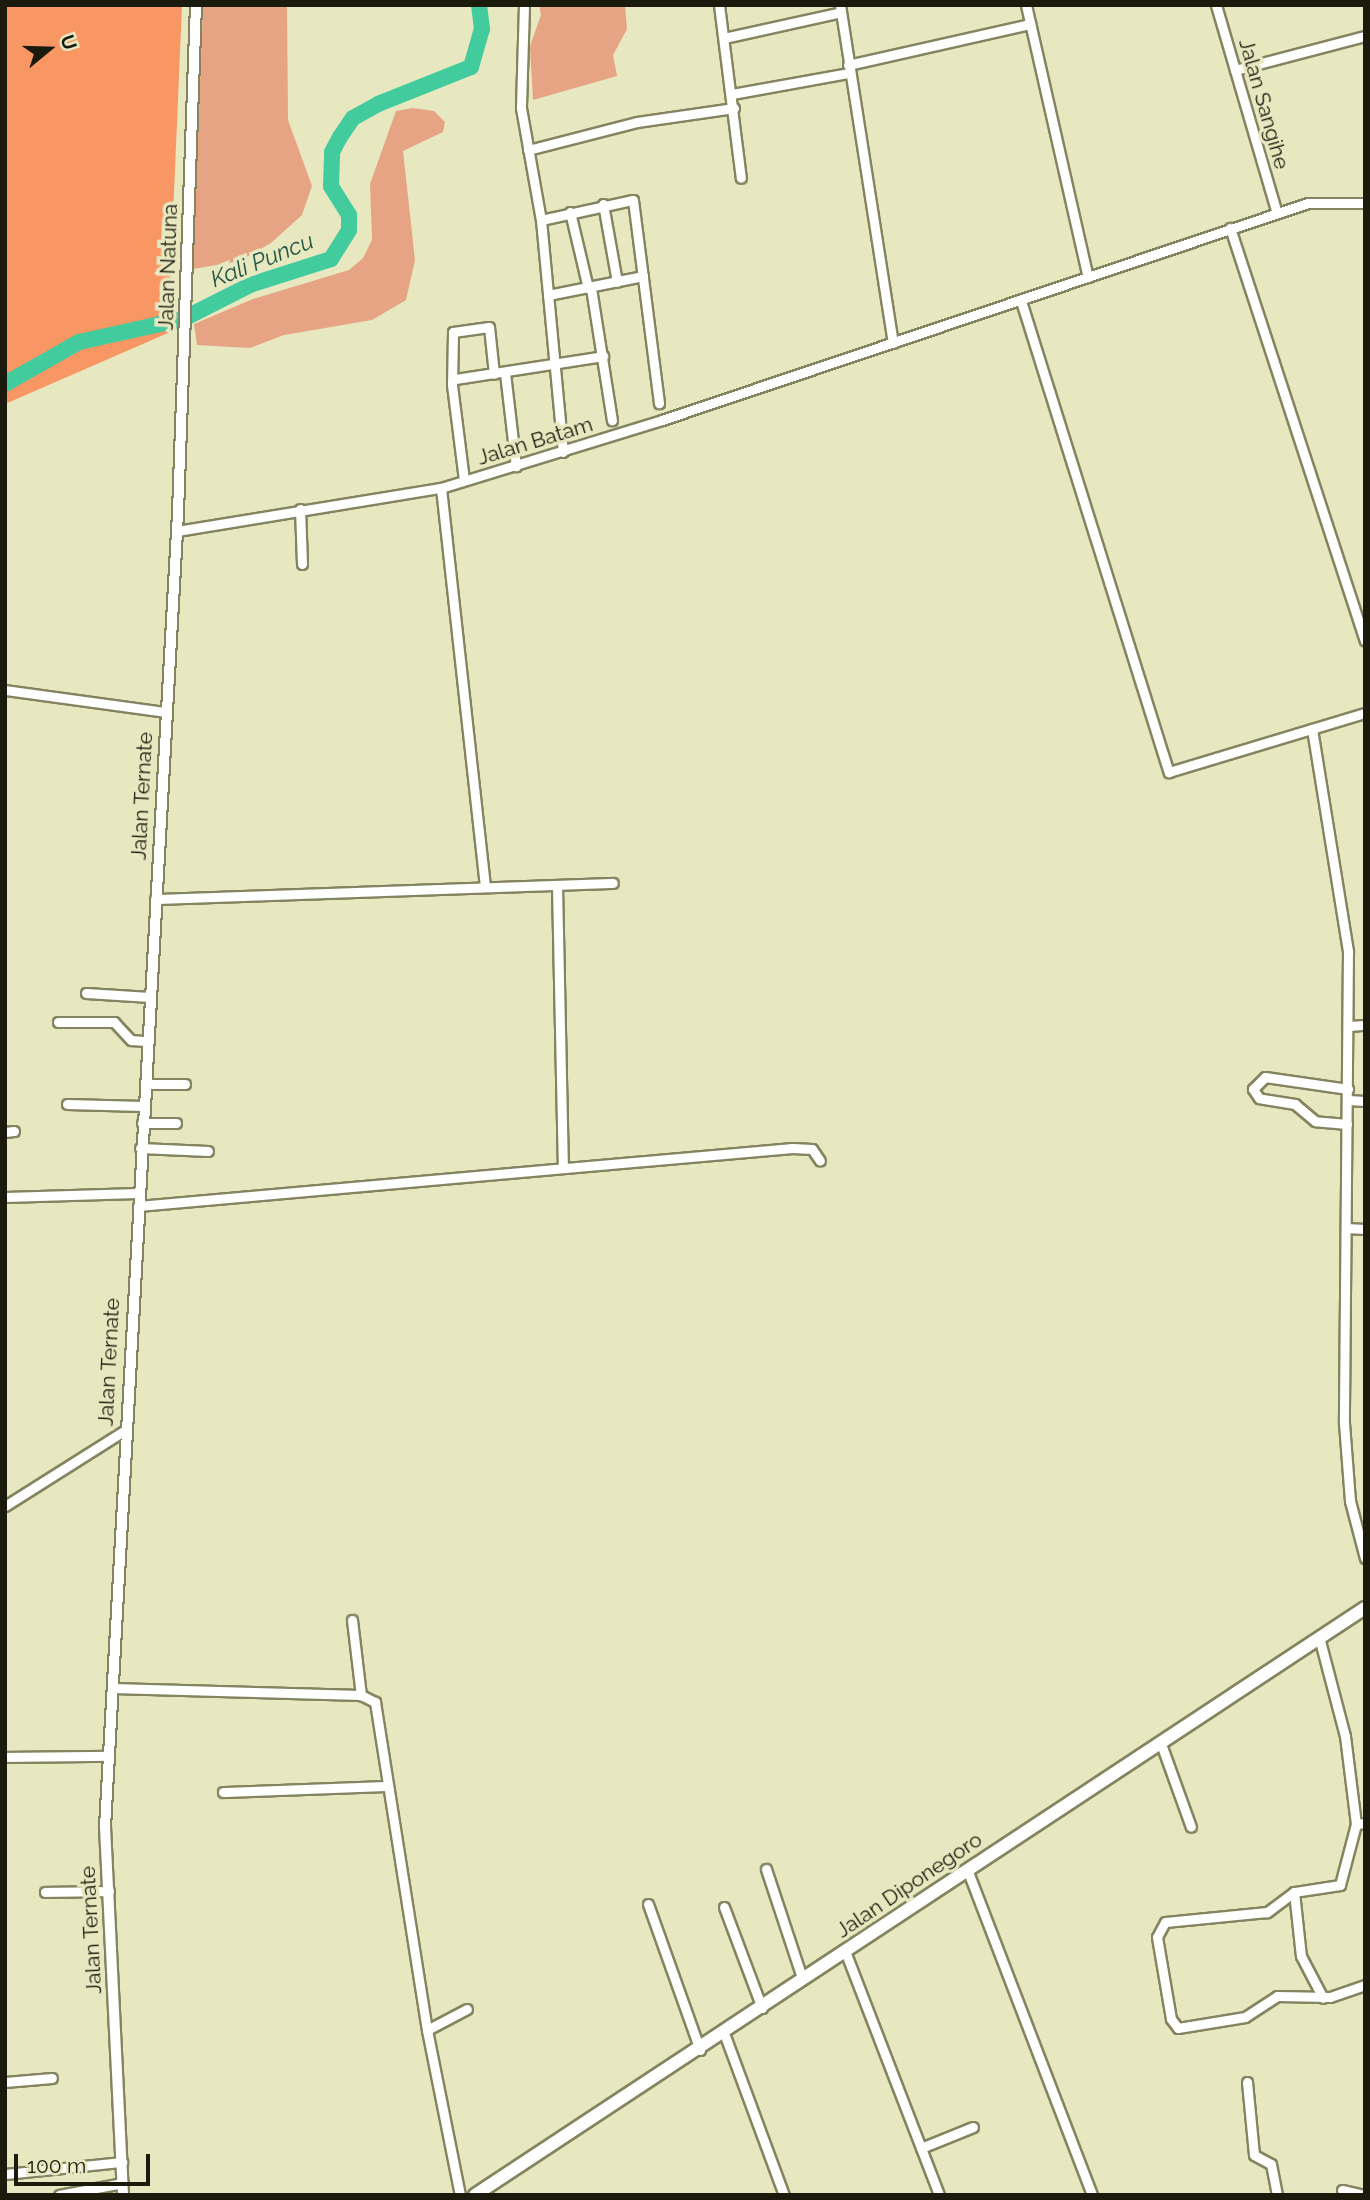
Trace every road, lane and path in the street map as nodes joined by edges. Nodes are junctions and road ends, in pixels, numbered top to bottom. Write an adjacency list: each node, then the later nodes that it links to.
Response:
1 (196, 5): 40 (street, Jalan Natuna)
2 (524, 5): 14 (street)
3 (719, 5): 9 (street)
4 (1026, 5): 7 (street)
5 (1216, 5): 11 (street, Jalan Sangihe)
6 (841, 9): 9 (street); 10 (street)
7 (1030, 24): 10 (street); 23 (street)
8 (1365, 36): 11 (street)
9 (724, 38): 12 (street)
10 (848, 69): 12 (street); 28 (street)
11 (1236, 70): 19 (street, Jalan Sangihe)
12 (732, 94): 13 (street)
13 (734, 108): 14 (street); 15 (street)
14 (528, 150): 20 (street)
15 (741, 178)
16 (1365, 203): 19 (street, Jalan Batam)
17 (603, 204): 18 (street); 22 (street); 24 (street)
18 (570, 212): 20 (street); 25 (street)
19 (1277, 213): 21 (street, Jalan Batam)
20 (541, 220): 26 (street)
21 (1230, 228): 23 (street, Jalan Batam); 42 (street)
22 (643, 276): 24 (street); 33 (street)
23 (1088, 277): 27 (street, Jalan Batam)
24 (617, 282): 25 (street)
25 (589, 288): 26 (street); 29 (street)
26 (548, 295): 30 (street)
27 (1021, 301): 28 (street, Jalan Batam); 46 (street)
28 (893, 343): 35 (street, Jalan Batam)
29 (603, 356): 30 (street); 34 (street)
30 (555, 367): 31 (street); 35 (street)
31 (499, 373): 32 (street); 32 (street); 36 (street)
32 (455, 379): 37 (street)
33 (659, 403)
34 (612, 420)
35 (562, 452): 36 (street, Jalan Batam)
36 (516, 466): 37 (street, Jalan Batam)
37 (464, 480): 38 (street, Jalan Batam)
38 (441, 488): 39 (street, Jalan Batam); 48 (street)
39 (300, 509): 40 (street, Jalan Batam); 41 (street)
40 (177, 531): 44 (street, Jalan Ternate)
41 (302, 564)
42 (1365, 640)
43 (5, 690): 44 (street)
44 (166, 712): 50 (street, Jalan Ternate)
45 (1365, 713): 46 (street)
46 (1312, 729): 54 (street)
47 (613, 883): 49 (street)
48 (485, 886): 49 (street); 50 (street)
49 (557, 886): 70 (street)
50 (155, 899): 52 (street, Jalan Ternate)
51 (86, 993): 52 (street)
52 (150, 997): 56 (street, Jalan Ternate)
53 (58, 1022): 56 (street)
54 (1349, 1026): 55 (street); 59 (street)
55 (1365, 1026)
56 (147, 1041): 57 (street, Jalan Ternate)
57 (145, 1084): 58 (street); 63 (street, Jalan Ternate)
58 (185, 1084)
59 (1348, 1089): 60 (street); 66 (street)
60 (1348, 1100): 61 (street); 66 (street)
61 (1365, 1101)
62 (67, 1104): 63 (street)
63 (143, 1106): 64 (street, Jalan Ternate)
64 (142, 1123): 65 (street); 67 (street, Jalan Ternate)
65 (176, 1123)
66 (1347, 1124): 74 (street)
67 (140, 1148): 68 (street); 71 (street, Jalan Ternate)
68 (208, 1150)
69 (820, 1161): 70 (street)
70 (563, 1168): 73 (street)
71 (138, 1193): 72 (street); 73 (street, Jalan Ternate)
72 (5, 1196)
73 (138, 1206): 76 (street, Jalan Ternate)
74 (1346, 1228): 75 (street); 78 (street)
75 (1365, 1229)
76 (125, 1430): 77 (street); 82 (street, Jalan Ternate)
77 (5, 1506)
78 (1365, 1558)
79 (1365, 1608): 81 (main road, Jalan Diponegoro)
80 (352, 1620): 83 (street)
81 (1319, 1637): 84 (main road, Jalan Diponegoro); 89 (street)
82 (112, 1688): 83 (street); 85 (street, Jalan Ternate)
83 (361, 1695): 87 (street)
84 (1160, 1741): 90 (street); 92 (main road, Jalan Diponegoro)
85 (109, 1756): 86 (street); 93 (street, Jalan Ternate)
86 (5, 1757)
87 (388, 1786): 88 (street); 104 (street)
88 (223, 1792)
89 (1360, 1824): 95 (street)
90 (1191, 1827)
91 (766, 1869): 99 (street)
92 (967, 1869): 98 (main road, Jalan Diponegoro); 121 (street)
93 (109, 1891): 94 (street); 112 (street, Jalan Ternate)
94 (45, 1892)
95 (1294, 1892): 101 (street); 101 (street)
96 (648, 1904): 106 (street)
97 (724, 1907): 102 (street)
98 (845, 1951): 99 (main road, Jalan Diponegoro); 111 (street)
99 (803, 1978): 102 (main road, Jalan Diponegoro)
100 (1365, 1985): 101 (street)
101 (1323, 1997)
102 (762, 2008): 105 (main road, Jalan Diponegoro)
103 (467, 2009): 104 (street)
104 (427, 2030): 118 (street)
105 (724, 2033): 106 (main road, Jalan Diponegoro); 119 (street)
106 (700, 2050): 116 (main road, Jalan Diponegoro)
107 (52, 2078): 108 (street)
108 (5, 2082)
109 (1247, 2082): 122 (street)
110 (973, 2127): 111 (street)
111 (921, 2148): 120 (street)
112 (122, 2162): 113 (street); 114 (street, Jalan Ternate)
113 (5, 2174)
114 (123, 2189): 117 (street)
115 (1342, 2190): 123 (street)
116 (483, 2193)
117 (59, 2195)
118 (460, 2195)
119 (784, 2195)
120 (939, 2195)
121 (1093, 2195)
122 (1277, 2195)
123 (1363, 2195)

